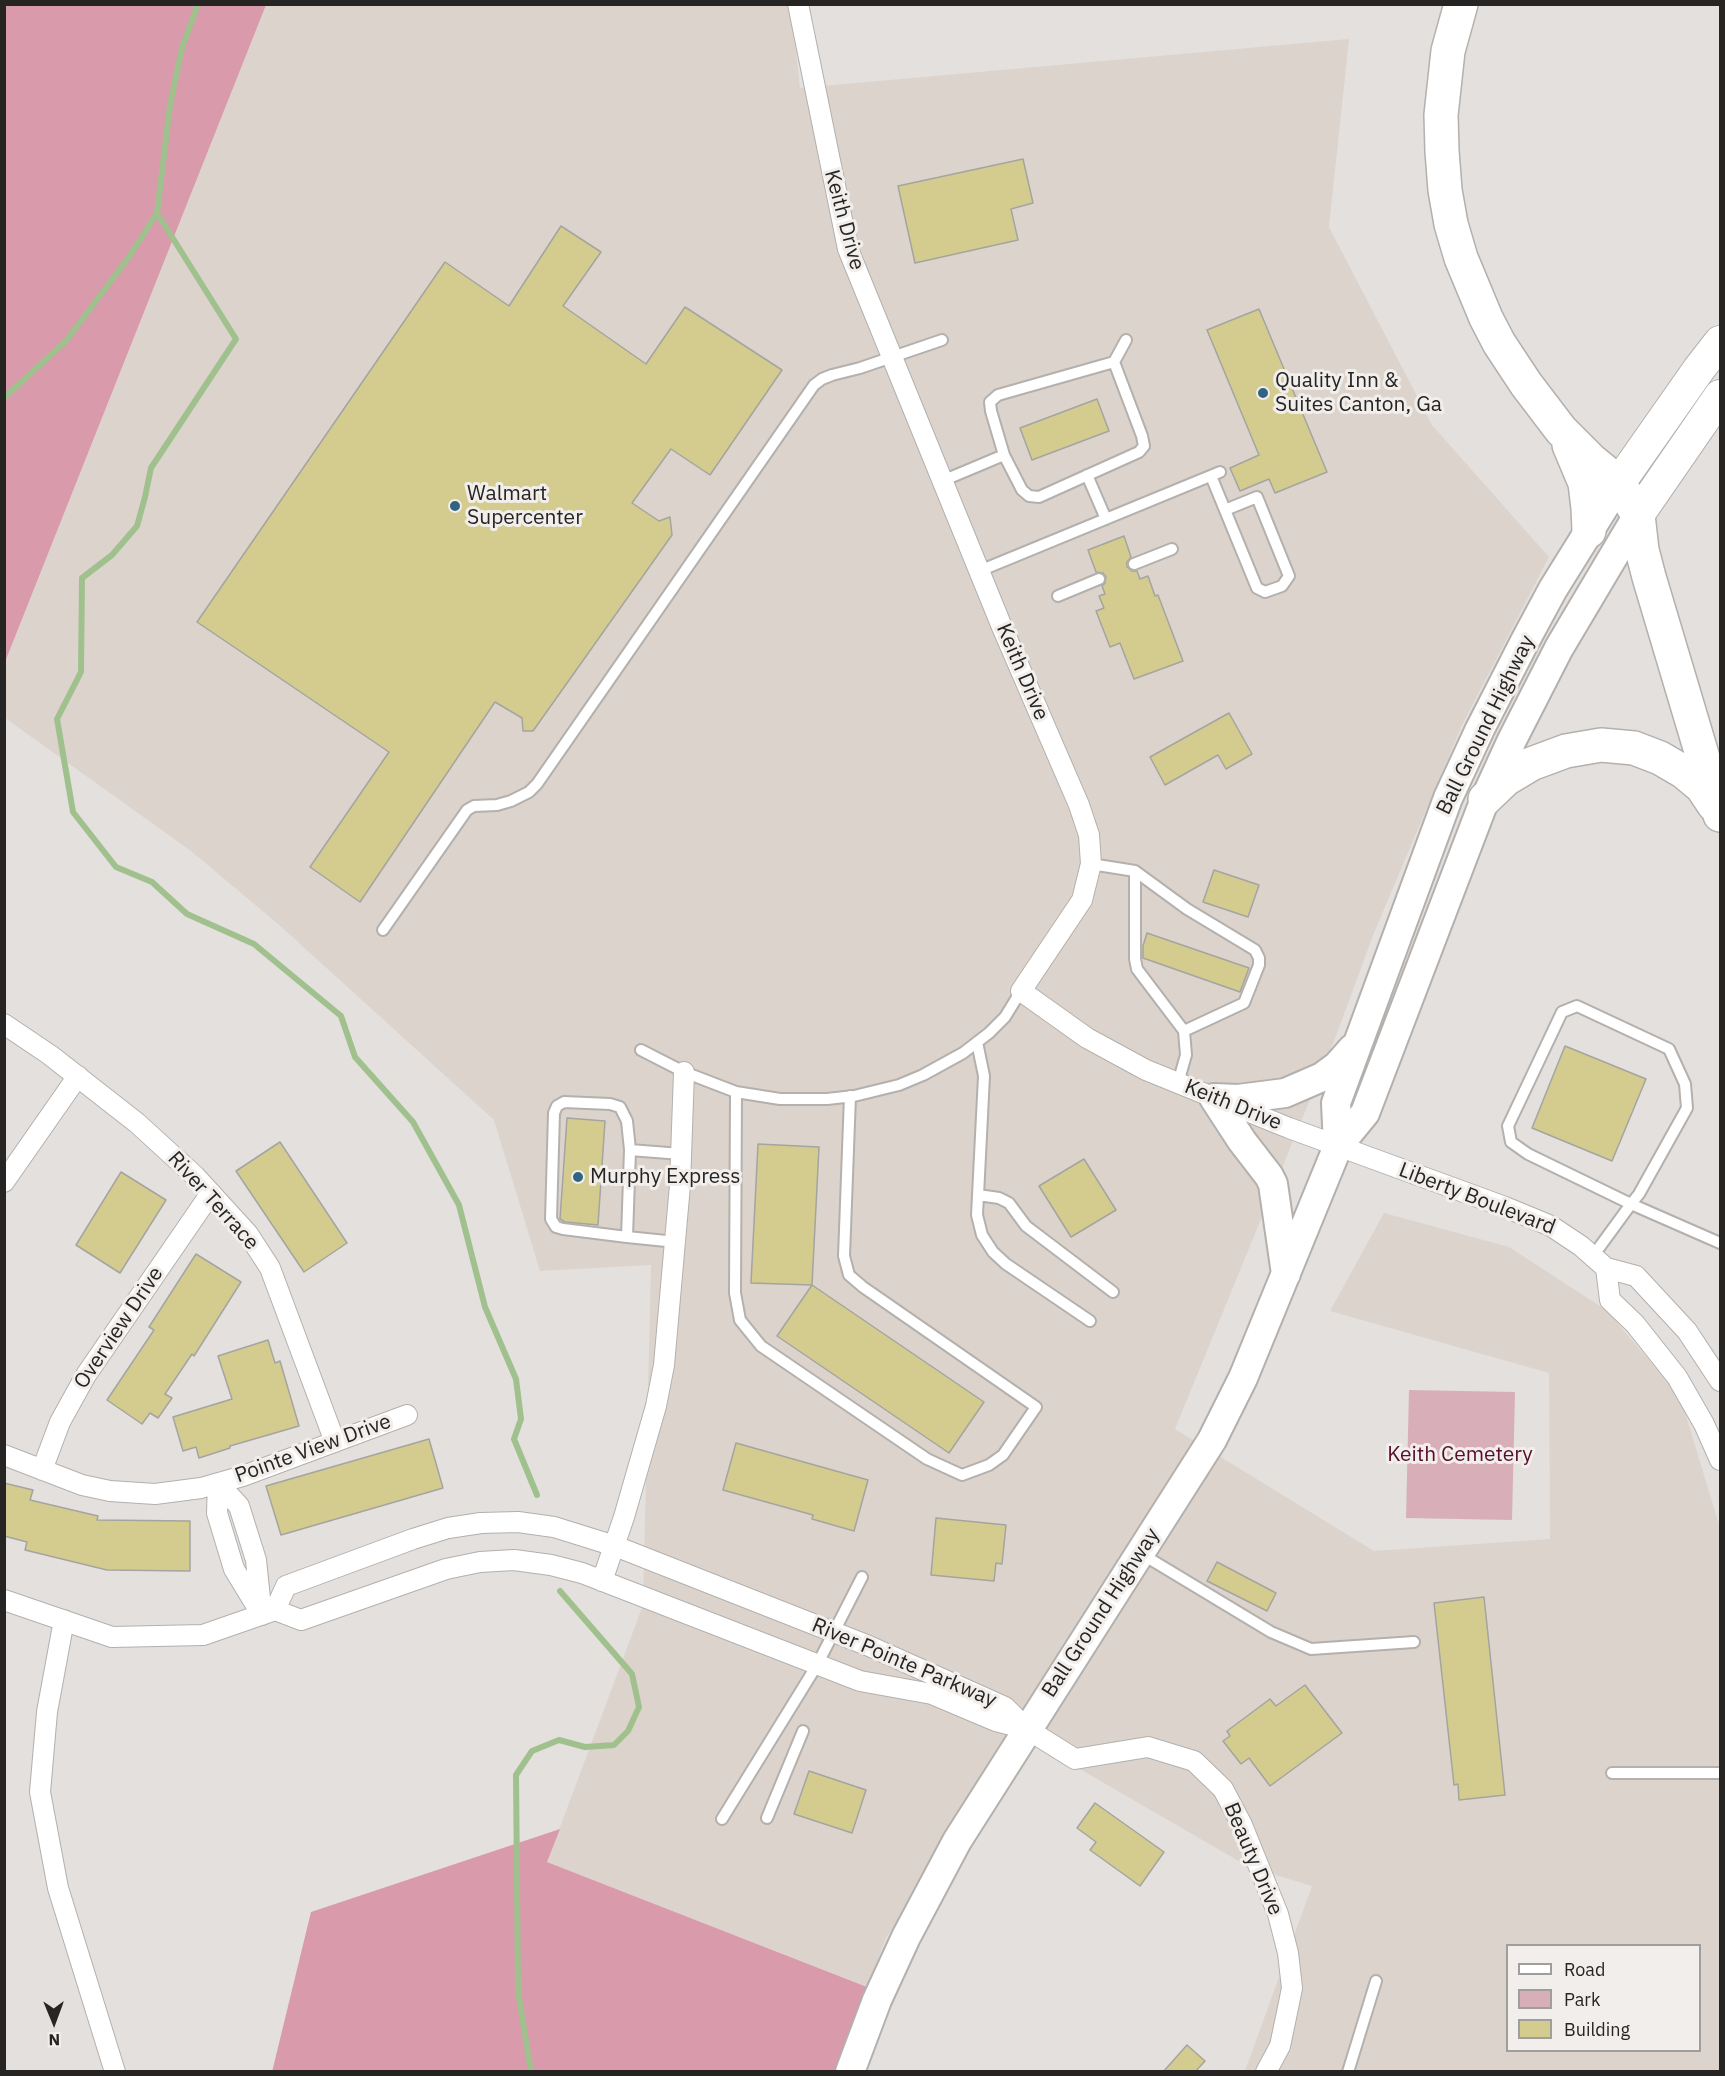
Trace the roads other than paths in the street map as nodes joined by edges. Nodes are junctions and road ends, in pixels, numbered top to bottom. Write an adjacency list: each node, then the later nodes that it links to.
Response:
1 (798, 4): 6 (street, Keith Drive)
2 (1461, 4): 9 (highway)
3 (942, 339): 6 (lane)
4 (1126, 340): 7 (lane)
5 (1720, 342): 13 (main road, Ball Ground Highway)
6 (891, 357): 12 (street, Keith Drive); 27 (lane)
7 (1114, 363): 10 (lane); 11 (lane)
8 (1720, 396): 15 (main road)
9 (1561, 430): 13 (highway); 17 (highway)
10 (1004, 455): 11 (lane); 12 (lane)
11 (1087, 475): 16 (lane)
12 (942, 481): 20 (street, Keith Drive)
13 (1618, 483): 15 (highway); 17 (main road, Ball Ground Highway)
14 (1225, 510): 14 (lane); 16 (lane)
15 (1638, 515): 23 (main road, Ball Ground Highway); 24 (highway)
16 (1106, 519): 20 (lane)
17 (1589, 531): 32 (main road, Ball Ground Highway)
18 (1172, 549): 19 (lane)
19 (1134, 564)
20 (979, 571): 25 (street, Keith Drive)
21 (1099, 579): 22 (lane)
22 (1058, 596)
23 (1485, 799): 24 (highway); 40 (main road, Ball Ground Highway)
24 (1720, 815)
25 (1091, 864): 26 (lane); 28 (street, Keith Drive)
26 (1135, 871): 30 (lane); 30 (lane)
27 (383, 930)
28 (1022, 991): 31 (lane); 36 (street, Keith Drive)
29 (4, 1024): 35 (street, River Terrace)
30 (1184, 1032): 36 (lane)
31 (977, 1042): 38 (lane); 45 (lane)
32 (1358, 1043): 39 (main road); 40 (main road, Ball Ground Highway)
33 (641, 1050): 34 (lane)
34 (684, 1072): 37 (lane); 42 (street)
35 (78, 1076): 43 (street); 44 (street, River Terrace)
36 (1178, 1083): 39 (street, Keith Drive)
37 (736, 1092): 38 (lane); 38 (lane)
38 (850, 1096)
39 (1214, 1098): 40 (street, Keith Drive); 51 (main road)
40 (1338, 1146): 50 (street, Liberty Boulevard); 51 (main road, Ball Ground Highway)
41 (630, 1150): 42 (lane); 47 (lane); 47 (lane)
42 (681, 1154): 48 (street)
43 (4, 1182)
44 (211, 1193): 56 (street, River Terrace); 59 (street, Overview Drive)
45 (978, 1195): 52 (lane); 53 (lane)
46 (1631, 1204): 46 (lane); 49 (lane); 50 (lane)
47 (627, 1237): 48 (lane)
48 (676, 1242): 61 (street)
49 (1720, 1243)
50 (1600, 1262): 54 (street, Liberty Boulevard); 58 (street)
51 (1286, 1274): 62 (main road, Ball Ground Highway)
52 (1113, 1292)
53 (1090, 1321)
54 (1720, 1382)
55 (407, 1415): 56 (street, Pointe View Drive)
56 (335, 1442): 60 (street, Pointe View Drive)
57 (4, 1455): 59 (street, Pointe View Drive)
58 (1720, 1460)
59 (42, 1470): 60 (street, Pointe View Drive)
60 (218, 1483): 66 (street, Pointe View Drive)
61 (615, 1546): 64 (street); 66 (street, River Pointe Parkway); 68 (street, River Pointe Parkway)
62 (1140, 1553): 69 (lane); 71 (main road, Ball Ground Highway)
63 (862, 1577): 68 (lane)
64 (602, 1581): 66 (street, River Pointe Parkway); 70 (street, River Pointe Parkway)
65 (4, 1600): 67 (street)
66 (268, 1613): 67 (street)
67 (64, 1620): 78 (street)
68 (835, 1632): 70 (lane); 71 (street, River Pointe Parkway)
69 (1414, 1642)
70 (817, 1665): 71 (street, River Pointe Parkway); 76 (lane)
71 (1027, 1729): 79 (main road, Ball Ground Highway); 80 (street, Beauty Drive)
72 (803, 1731): 75 (lane)
73 (1612, 1773): 74 (lane)
74 (1720, 1773)
75 (767, 1818)
76 (722, 1820)
77 (1376, 1981): 81 (lane)
78 (115, 2072)
79 (850, 2072)
80 (1266, 2072)
81 (1348, 2072)

